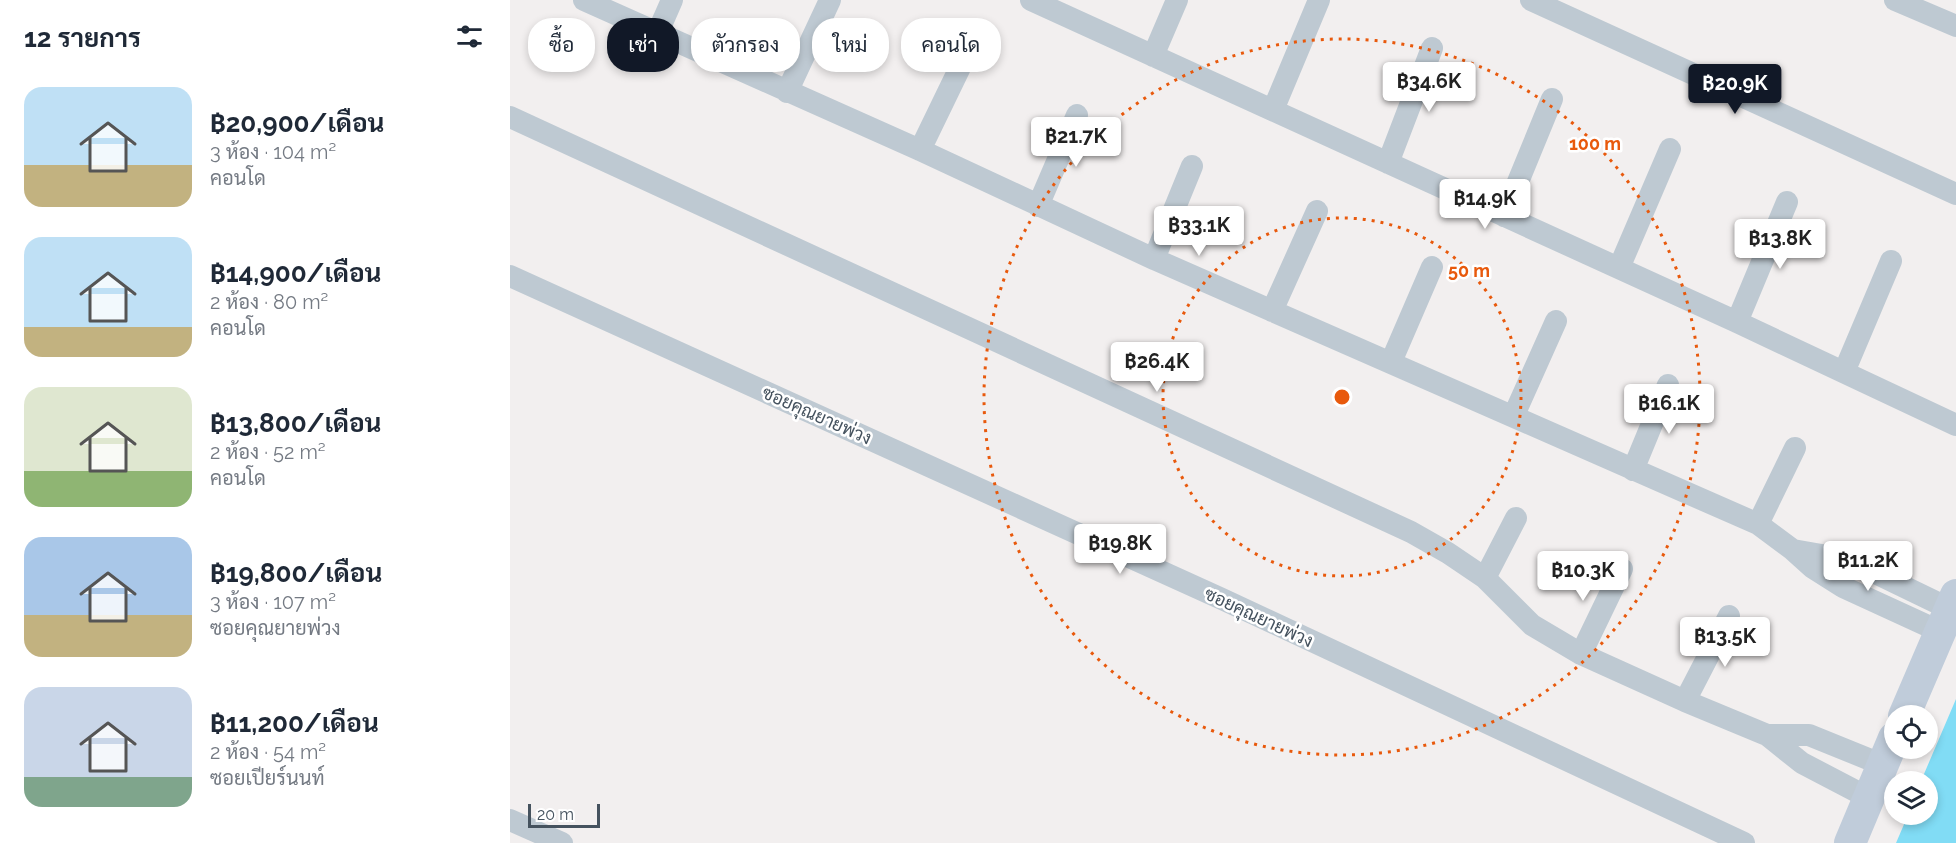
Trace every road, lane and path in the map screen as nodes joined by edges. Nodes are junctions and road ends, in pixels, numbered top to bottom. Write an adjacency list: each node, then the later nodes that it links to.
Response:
1 (584, 0): 9 (street)
2 (672, 0): 10 (street)
3 (830, 0): 16 (street)
4 (1031, 0): 14 (street)
5 (1177, 0): 14 (street)
6 (1319, 0): 18 (street)
7 (1531, 0): 25 (street)
8 (1895, 0): 11 (street)
9 (626, 18)
10 (664, 18)
11 (1956, 26)
12 (679, 42): 16 (street)
13 (1432, 48): 23 (street)
14 (1153, 56): 18 (street)
15 (958, 72): 22 (street)
16 (788, 92): 22 (street)
17 (1552, 99): 29 (street)
18 (1273, 110): 23 (street)
19 (1077, 115): 27 (street)
20 (510, 117): 48 (street)
21 (1670, 149): 33 (street)
22 (920, 150): 27 (street)
23 (1388, 163): 29 (street)
24 (1192, 166): 30 (street)
25 (1956, 194)
26 (1787, 201): 37 (street)
27 (1038, 206): 30 (street)
28 (1317, 211): 35 (street)
29 (1504, 216): 33 (street)
30 (1154, 259): 35 (street)
31 (1891, 261): 39 (street)
32 (1431, 267): 38 (street)
33 (1619, 268): 37 (street)
34 (510, 276): 60 (street, ซอยคุณยายพ่วง)
35 (1272, 311): 38 (street)
36 (1556, 321): 41 (street)
37 (1737, 322): 39 (street)
38 (1391, 362): 41 (street)
39 (1844, 372): 42 (street)
40 (1668, 385): 44 (street)
41 (1514, 415): 44 (street)
42 (1956, 425)
43 (1795, 448): 46 (street)
44 (1633, 470): 46 (street)
45 (1516, 518): 48 (street)
46 (1758, 524): 49 (street)
47 (1622, 569): 51 (street)
48 (1485, 578): 51 (street)
49 (1949, 612): 53 (street)
50 (1729, 616): 52 (street)
51 (1581, 654): 52 (street)
52 (1685, 701): 54 (street)
53 (1909, 705)
54 (1767, 735): 55 (street); 57 (street)
55 (1884, 751)
56 (1886, 759): 57 (street)
57 (1869, 798): 61 (street)
58 (510, 820): 59 (street)
59 (562, 843)
60 (1744, 843)
61 (1850, 843)

